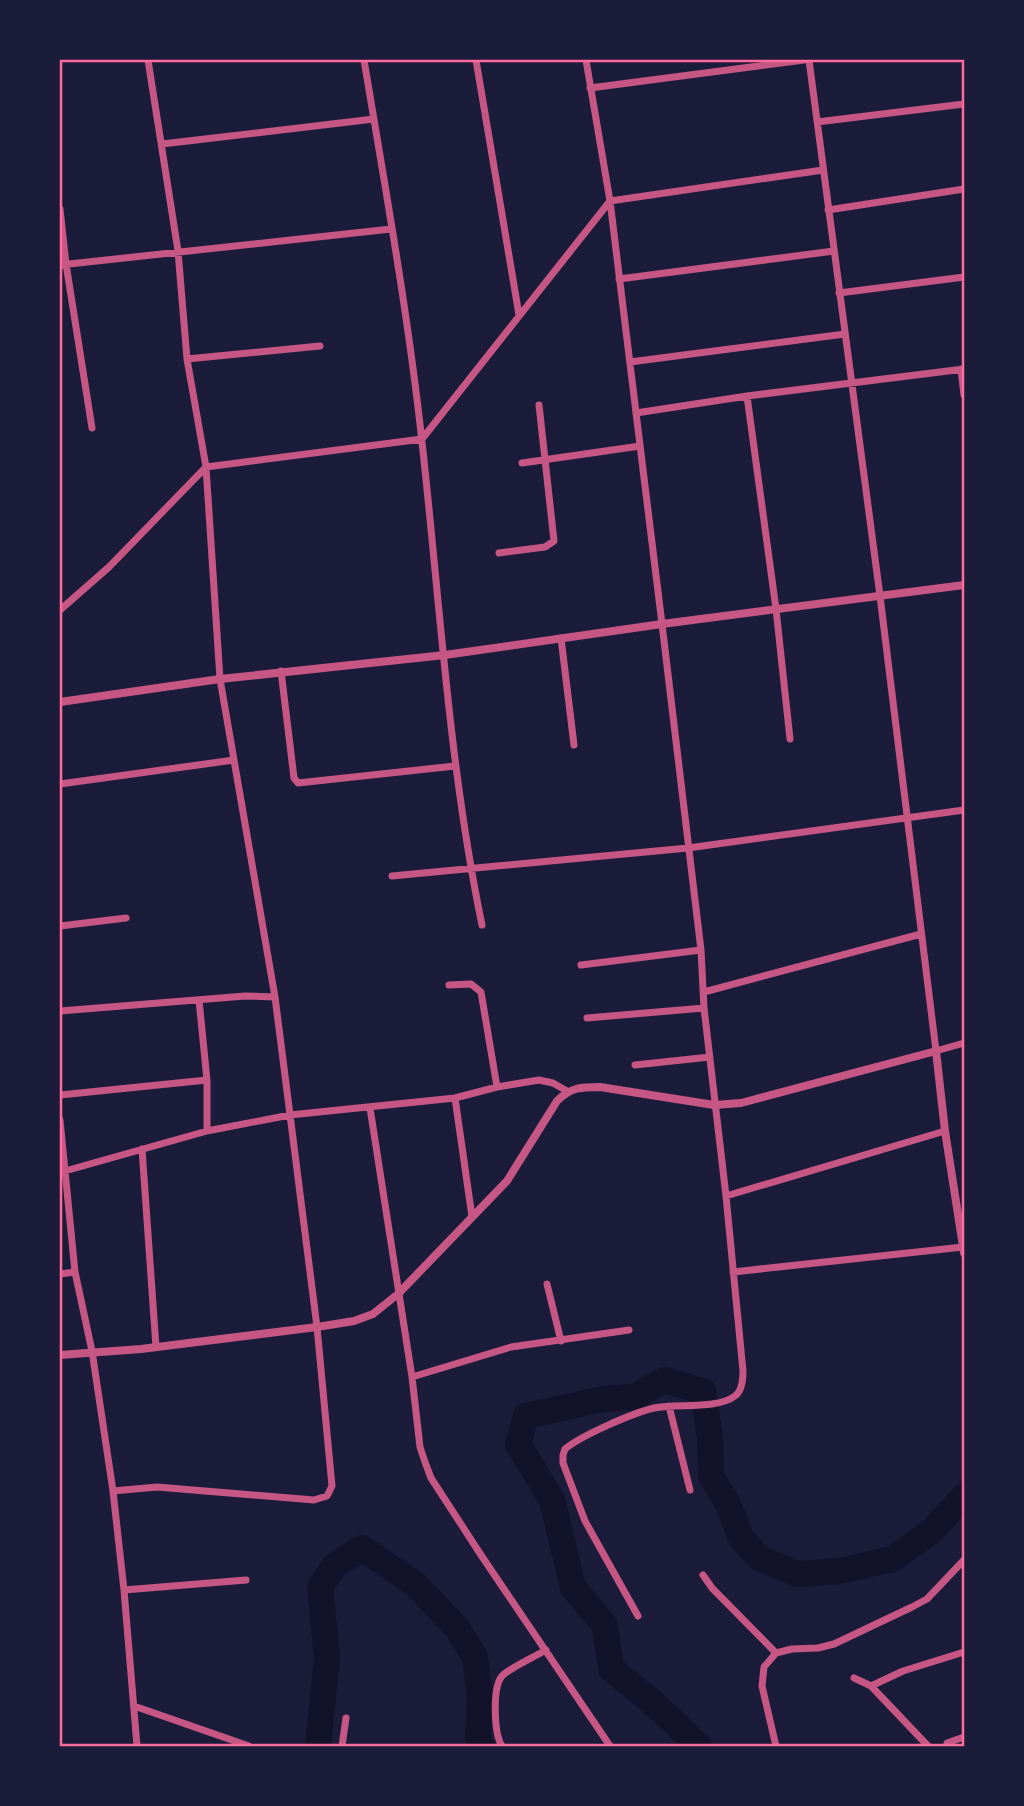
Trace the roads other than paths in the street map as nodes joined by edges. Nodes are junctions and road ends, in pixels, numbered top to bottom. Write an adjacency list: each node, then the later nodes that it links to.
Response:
1 (148, 60): 10 (street)
2 (364, 60): 8 (street)
3 (476, 60): 23 (street)
4 (586, 60): 6 (street)
5 (807, 60): 6 (street); 9 (street)
6 (590, 88): 13 (street)
7 (964, 104): 9 (street)
8 (374, 119): 10 (street); 16 (street)
9 (817, 121): 11 (street)
10 (162, 144): 17 (street)
11 (823, 170): 13 (street); 15 (street)
12 (964, 189): 15 (street)
13 (610, 201): 21 (street); 23 (street)
14 (60, 209): 19 (street)
15 (828, 211): 18 (street)
16 (391, 229): 17 (street); 35 (street)
17 (178, 251): 19 (street); 26 (street)
18 (834, 251): 21 (street); 22 (street)
19 (63, 265): 34 (street)
20 (964, 277): 22 (street)
21 (619, 279): 27 (street)
22 (839, 293): 24 (street)
23 (519, 315): 35 (street)
24 (845, 334): 27 (street); 29 (street)
25 (320, 345): 26 (street)
26 (187, 359): 39 (street)
27 (631, 362): 33 (street)
28 (963, 369): 29 (street); 30 (street)
29 (852, 383): 31 (street); 42 (street)
30 (964, 395)
31 (747, 396): 33 (street); 43 (street)
32 (539, 405): 37 (street)
33 (636, 413): 36 (street)
34 (92, 428)
35 (422, 439): 39 (street); 47 (street)
36 (640, 446): 37 (street); 45 (street)
37 (546, 460): 38 (street); 40 (street)
38 (522, 463)
39 (206, 467): 44 (street); 49 (street)
40 (499, 553)
41 (964, 585): 42 (street)
42 (880, 596): 43 (street); 57 (street)
43 (776, 609): 45 (street); 51 (street)
44 (60, 610)
45 (662, 624): 46 (street); 58 (street)
46 (561, 638): 47 (street); 52 (street)
47 (444, 655): 48 (street); 54 (street)
48 (281, 671): 49 (street); 54 (street)
49 (220, 679): 50 (street); 53 (street)
50 (60, 702)
51 (790, 739)
52 (574, 746)
53 (234, 761): 55 (street); 69 (street)
54 (455, 766): 59 (street)
55 (60, 784)
56 (964, 810): 57 (street)
57 (906, 818): 58 (street); 64 (street)
58 (688, 848): 59 (street); 65 (street)
59 (471, 869): 60 (street); 62 (street)
60 (392, 876)
61 (127, 918): 63 (street)
62 (482, 925)
63 (60, 926)
64 (921, 934): 68 (street); 75 (street)
65 (701, 950): 66 (street); 68 (street)
66 (581, 965)
67 (449, 985): 79 (street)
68 (704, 992): 71 (street)
69 (275, 997): 70 (street); 85 (street)
70 (199, 1000): 72 (street); 78 (street)
71 (704, 1008): 73 (street); 76 (street)
72 (60, 1011)
73 (587, 1018)
74 (964, 1043): 75 (street)
75 (936, 1051): 83 (street); 88 (street)
76 (710, 1057): 77 (street); 83 (street)
77 (635, 1065)
78 (207, 1080): 81 (street); 87 (street)
79 (498, 1087): 80 (street); 82 (street)
80 (567, 1091): 83 (street); 93 (street)
81 (60, 1095)
82 (455, 1098): 84 (street); 93 (street)
83 (715, 1105): 92 (street)
84 (370, 1108): 85 (street); 99 (street)
85 (290, 1115): 87 (street); 100 (street)
86 (60, 1120): 89 (street)
87 (207, 1131): 90 (street)
88 (945, 1131): 92 (street); 94 (street)
89 (60, 1138): 91 (street)
90 (142, 1149): 91 (street); 103 (street)
91 (65, 1171): 95 (street)
92 (726, 1196): 96 (street)
93 (472, 1217): 99 (street)
94 (964, 1250): 96 (street)
95 (75, 1272): 97 (street); 104 (street)
96 (733, 1272): 107 (street)
97 (60, 1274)
98 (547, 1284): 102 (street)
99 (398, 1294): 100 (street); 106 (street)
100 (317, 1327): 103 (street); 109 (street)
101 (629, 1330): 102 (street)
102 (561, 1341): 106 (street)
103 (156, 1347): 104 (street)
104 (92, 1351): 105 (street); 109 (street)
105 (60, 1355)
106 (412, 1377): 115 (street)
107 (669, 1406): 108 (street); 114 (street)
108 (690, 1490)
109 (113, 1491): 113 (street)
110 (964, 1560): 117 (street)
111 (703, 1575): 117 (street)
112 (246, 1580): 113 (street)
113 (124, 1590): 120 (street)
114 (638, 1616)
115 (546, 1650): 127 (street); 128 (street)
116 (964, 1652): 119 (street)
117 (776, 1653): 129 (street)
118 (854, 1678): 119 (street)
119 (871, 1686): 130 (street)
120 (134, 1706): 124 (street); 125 (street)
121 (346, 1718): 126 (street)
122 (964, 1737): 123 (street)
123 (947, 1743)
124 (137, 1746)
125 (249, 1746)
126 (342, 1746)
127 (502, 1746)
128 (610, 1746)
129 (776, 1746)
130 (928, 1746)

